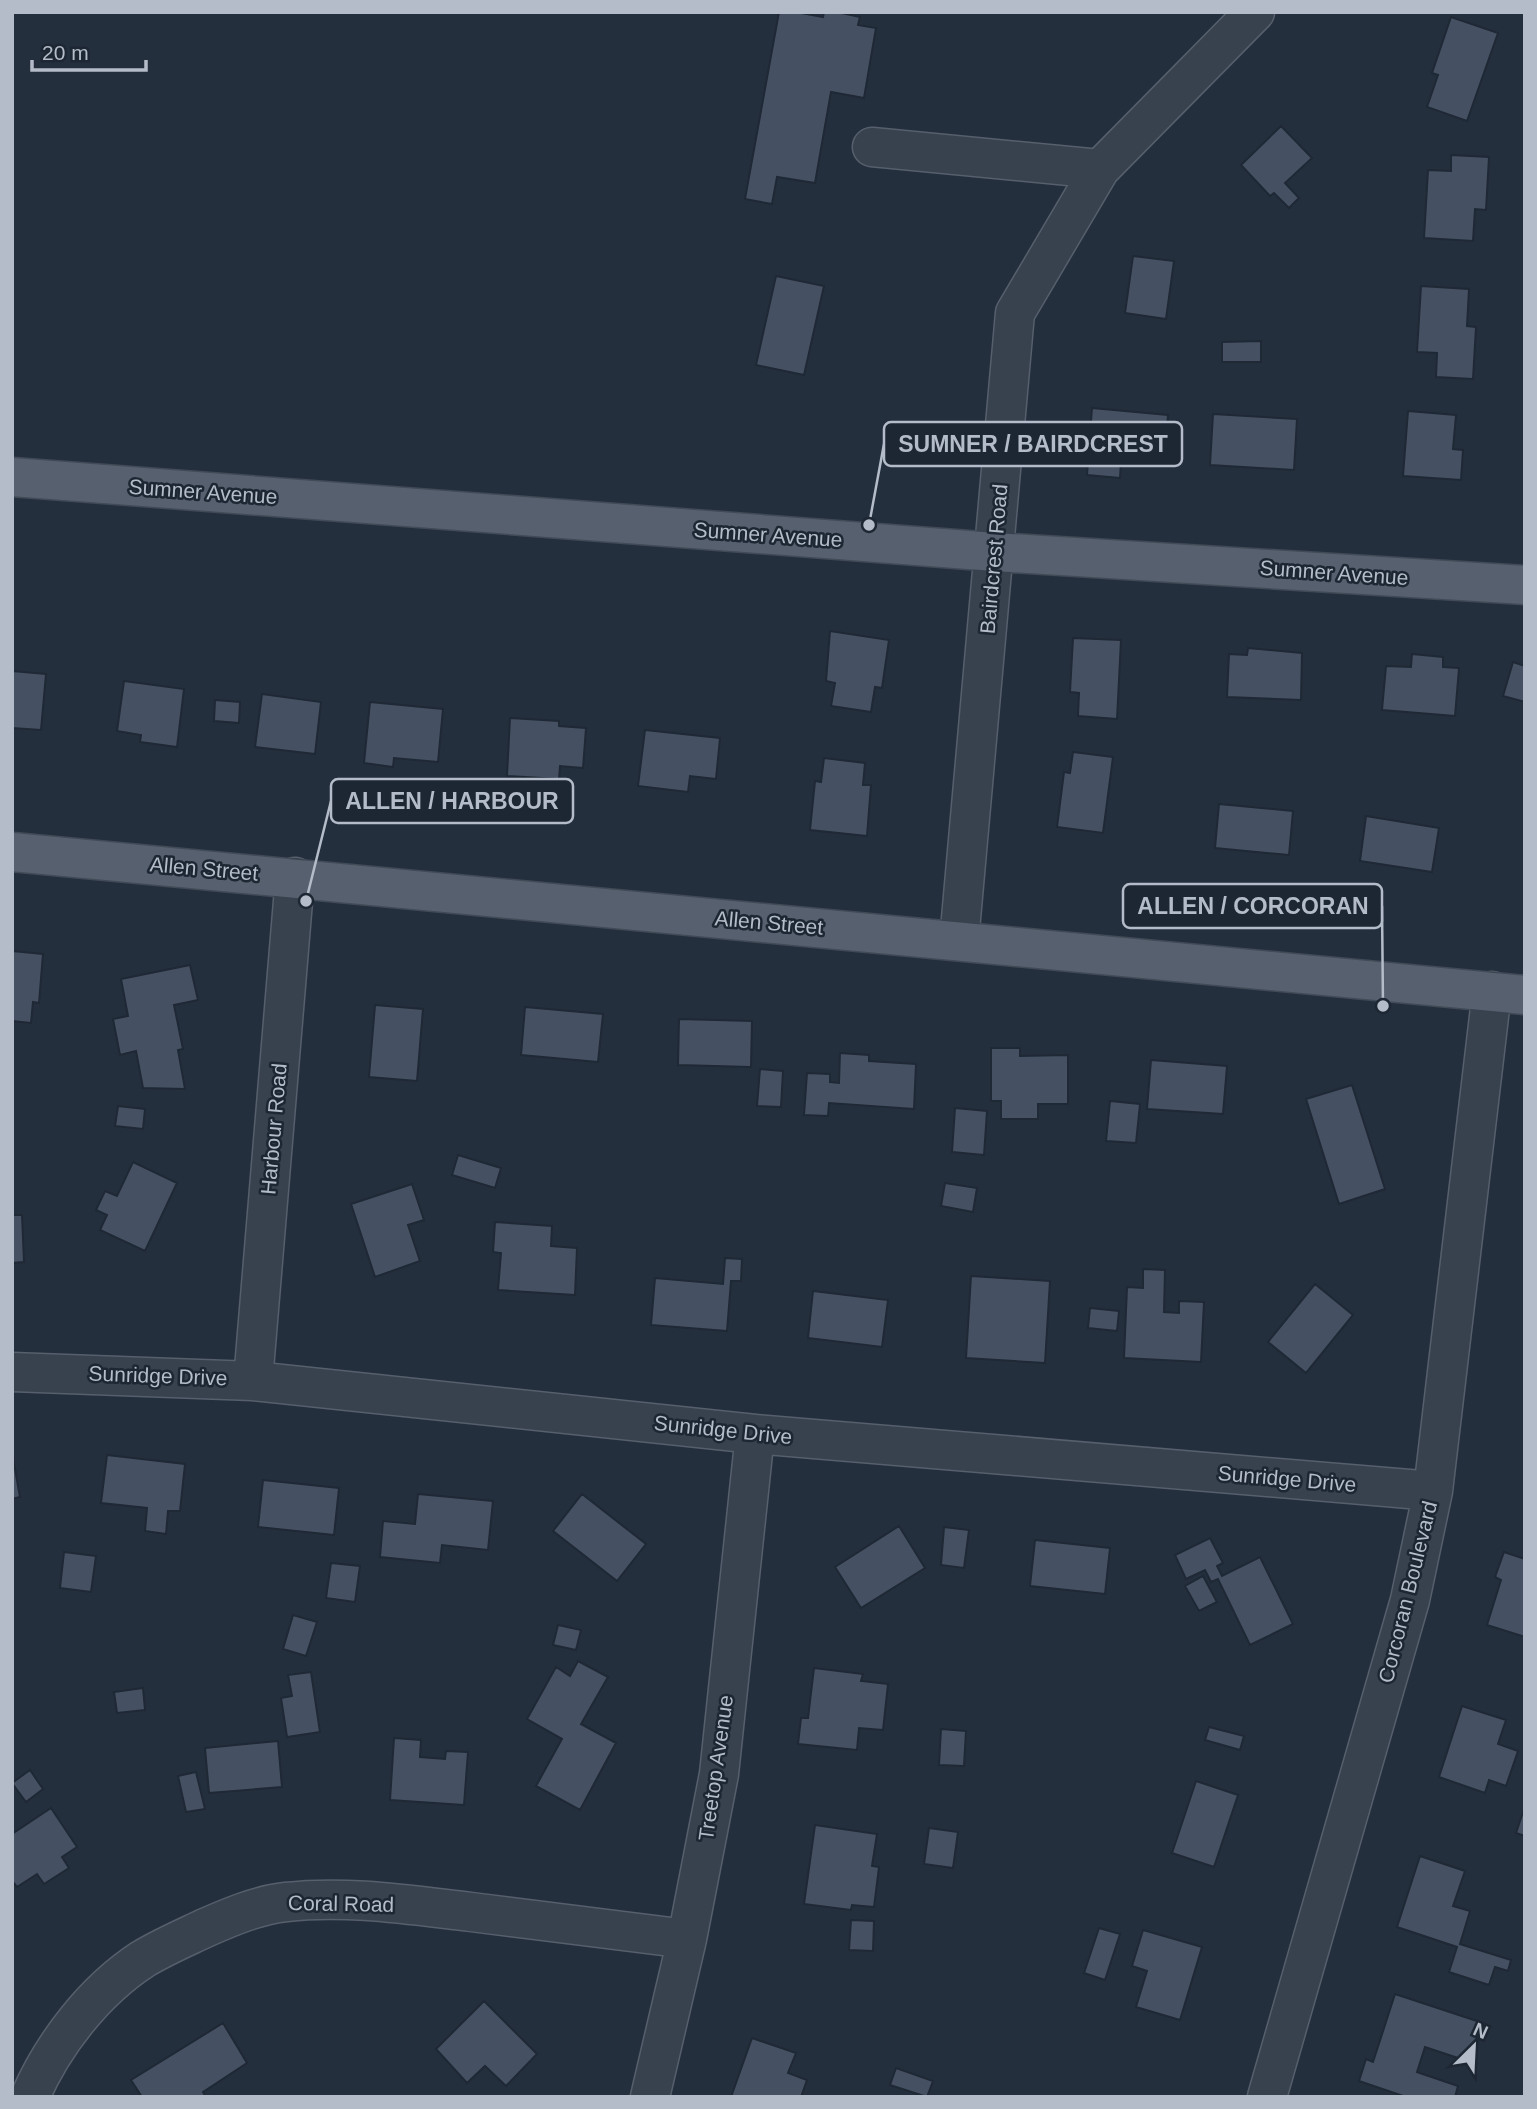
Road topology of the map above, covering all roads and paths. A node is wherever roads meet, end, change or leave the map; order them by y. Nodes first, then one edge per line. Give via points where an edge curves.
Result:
1 (1255, 12) edge
2 (872, 147) dead end
3 (1100, 169) junction
4 (12, 477) edge
5 (995, 552) junction
6 (1525, 585) edge
7 (12, 852) edge
8 (295, 877) junction
9 (959, 941) junction
10 (1508, 993) edge
11 (12, 1372) edge
12 (253, 1381) junction
13 (755, 1434) junction
14 (1433, 1491) junction
15 (687, 1939) junction
16 (30, 2097) edge
17 (650, 2097) edge
18 (1267, 2097) edge

1 - 3 street, Bairdcrest Road
2 - 3 street
3 - 5 street, Bairdcrest Road via 1015,313
4 - 5 main road, Sumner Avenue
5 - 6 main road, Sumner Avenue
5 - 9 street, Bairdcrest Road
7 - 8 main road, Allen Street
8 - 9 main road, Allen Street
8 - 12 street, Harbour Road
9 - 10 main road, Allen Street
10 - 14 street, Corcoran Boulevard
11 - 12 street, Sunridge Drive
12 - 13 street, Sunridge Drive
13 - 14 street, Sunridge Drive
13 - 15 street, Treetop Avenue via 719,1774
14 - 18 street, Corcoran Boulevard via 1407,1611
15 - 16 street, Coral Road via 397,1903 320,1899 273,1904 170,1944 120,1976 83,2013
15 - 17 street, Treetop Avenue

